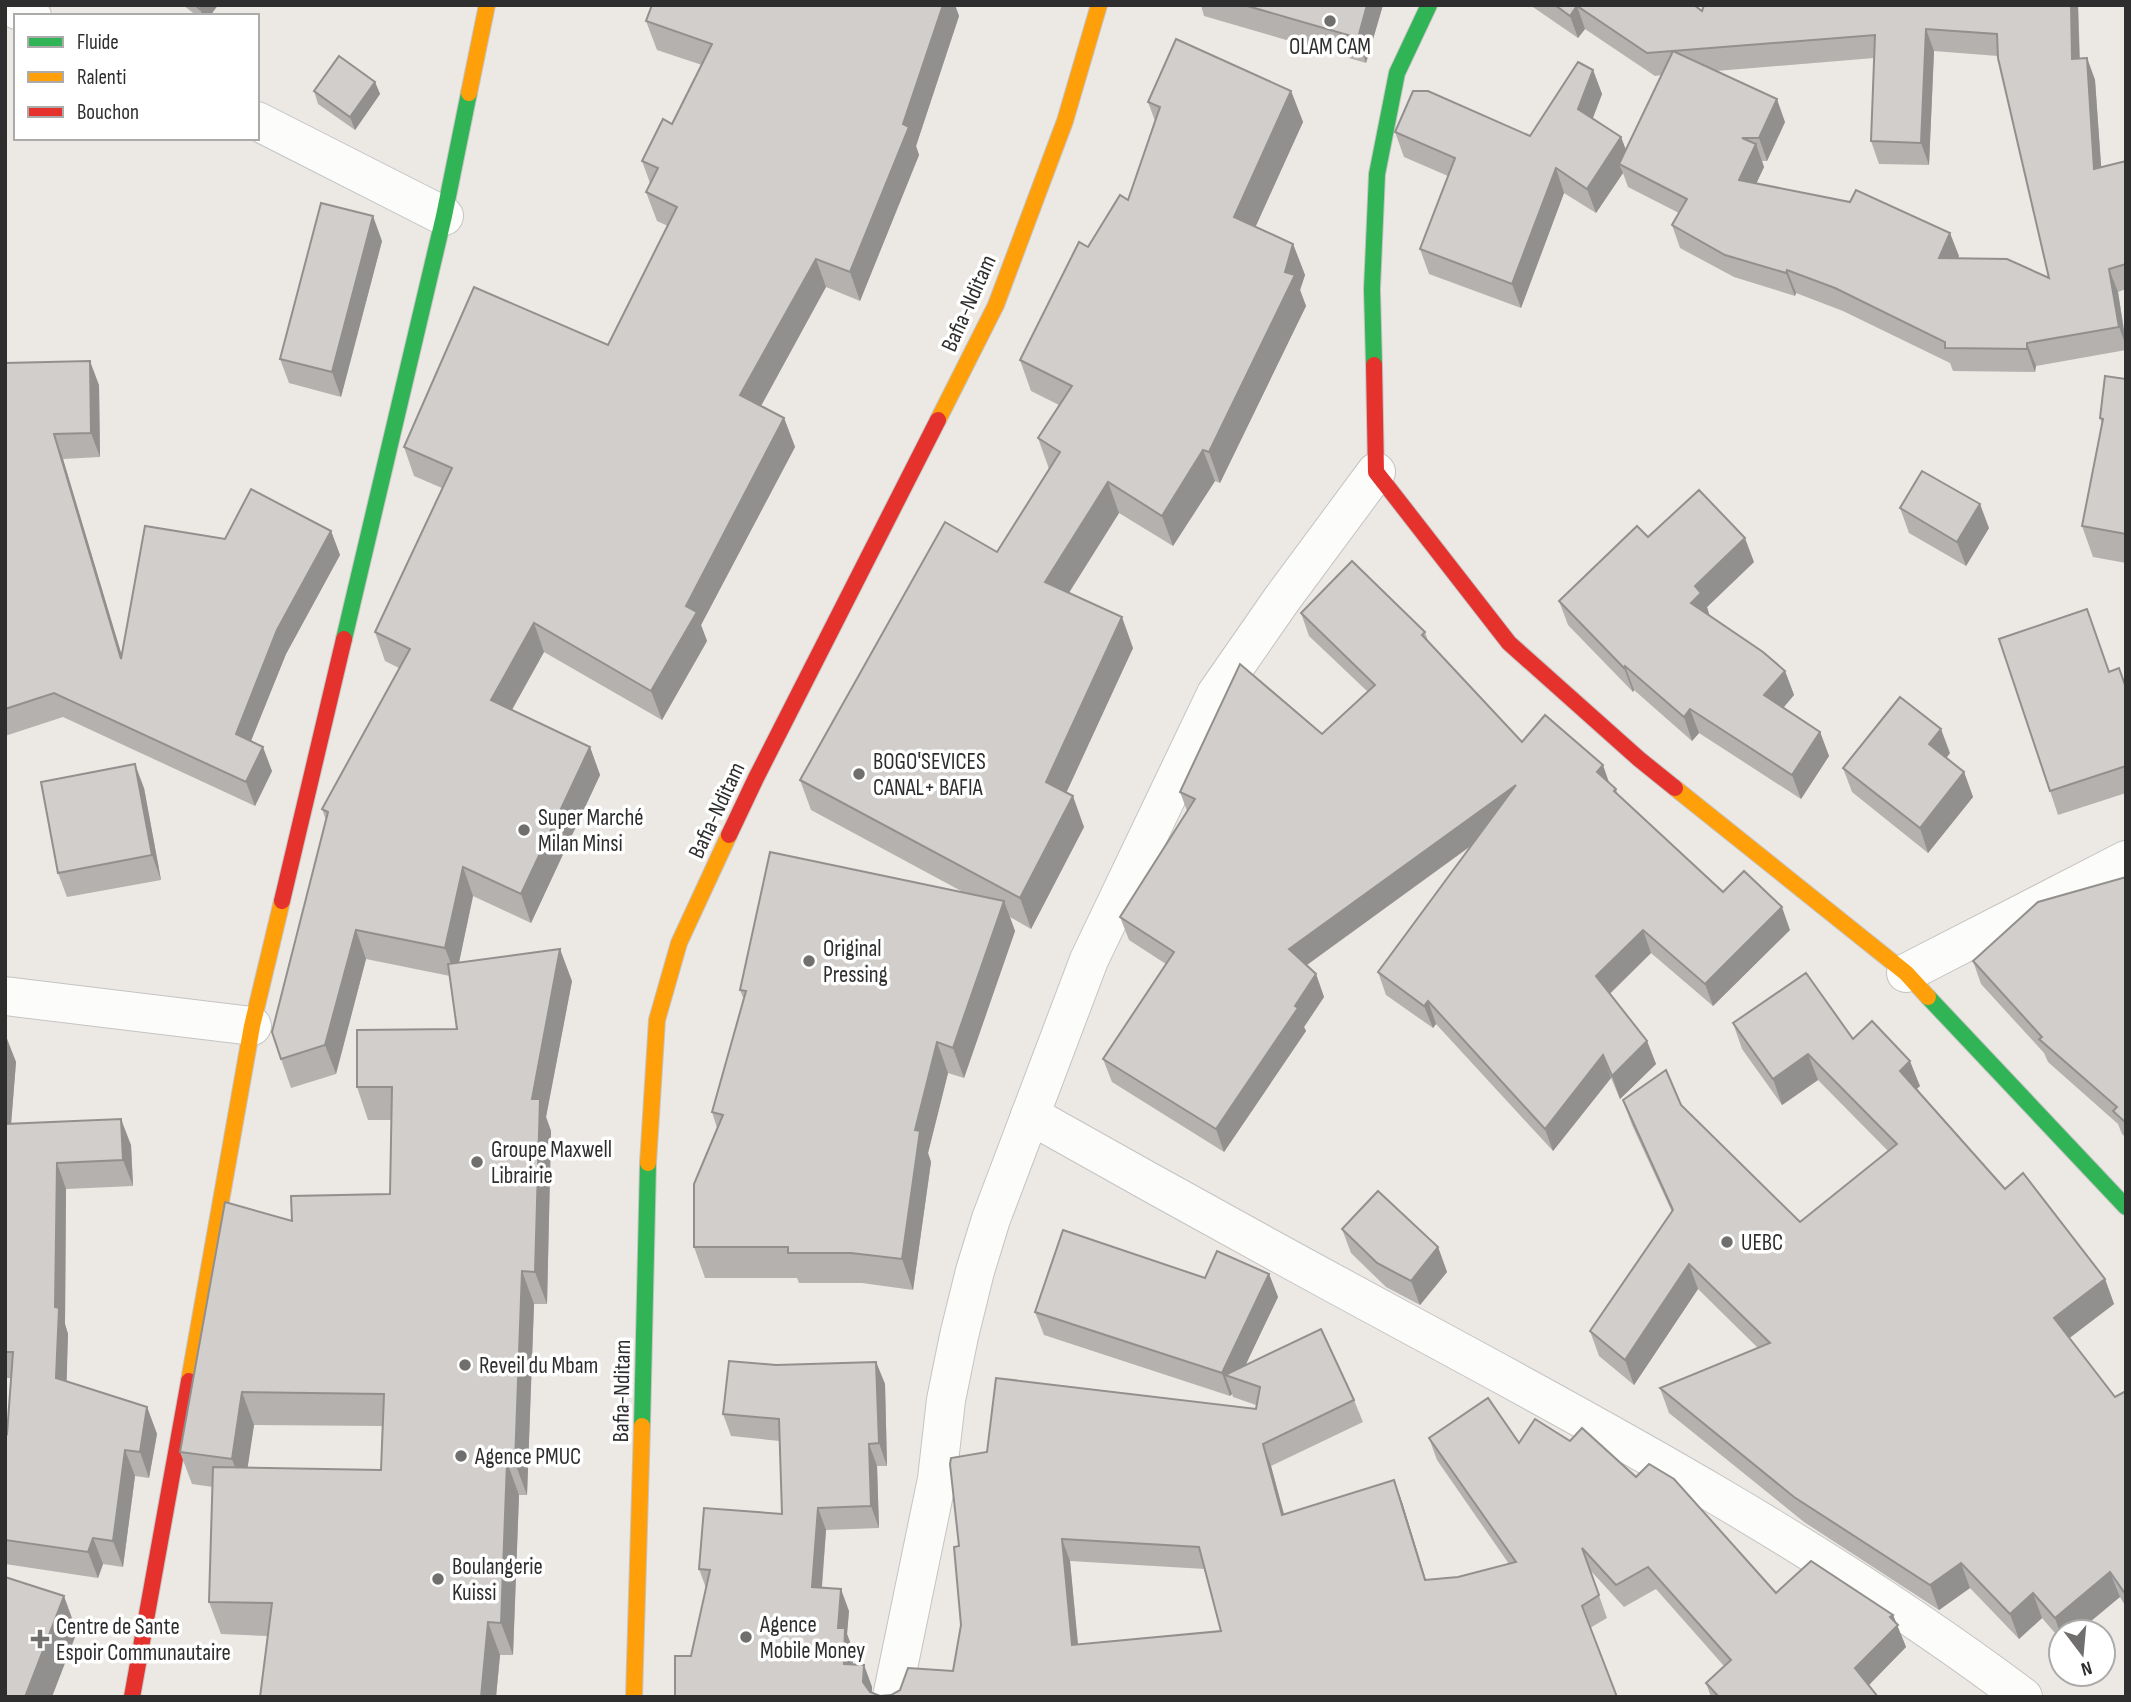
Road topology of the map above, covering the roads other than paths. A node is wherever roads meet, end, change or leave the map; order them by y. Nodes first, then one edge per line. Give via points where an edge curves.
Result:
1 (5, 5) edge
2 (487, 5) edge
3 (1099, 5) edge
4 (1429, 5) edge
5 (27, 14) edge
6 (259, 122) edge
7 (444, 216) junction
8 (1377, 472) junction
9 (2126, 860) edge
10 (1906, 973) junction
11 (5, 996) edge
12 (252, 1026) junction
13 (1030, 1115) junction
14 (2126, 1207) edge
15 (132, 1697) edge
16 (634, 1697) edge
17 (892, 1697) edge
18 (2023, 1697) edge

1 - 5 street
2 - 7 street
3 - 16 street, Bafia-Nditam via 1065,121 996,305 756,778 679,943 657,1020 649,1140
4 - 8 street via 1397,73 1377,174 1371,289
6 - 7 street
7 - 12 street
8 - 10 street via 1509,643 1640,760
8 - 13 street via 1216,694 1089,960
9 - 10 street
10 - 14 street
11 - 12 street
12 - 15 street
13 - 17 street via 991,1219 959,1336 937,1479
13 - 18 street via 1686,1477 1894,1604

